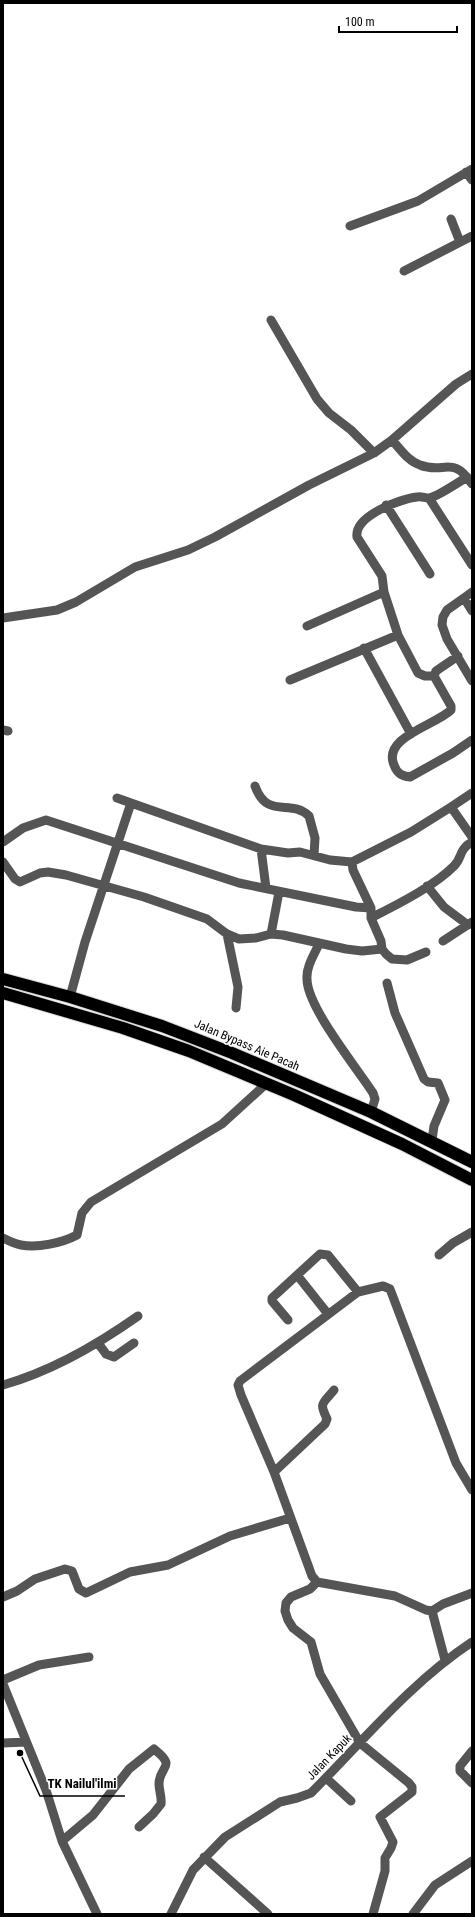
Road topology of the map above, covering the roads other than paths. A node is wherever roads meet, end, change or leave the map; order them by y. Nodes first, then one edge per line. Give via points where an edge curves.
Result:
1 (469, 170) edge
2 (472, 180) edge
3 (451, 219) dead end
4 (350, 226) dead end
5 (472, 236) edge
6 (460, 242) junction
7 (404, 270) dead end
8 (271, 320) dead end
9 (472, 374) edge
10 (392, 440) junction
11 (374, 453) junction
12 (470, 481) edge
13 (429, 498) junction
14 (386, 505) junction
15 (472, 565) edge
16 (430, 574) dead end
17 (384, 592) junction
18 (472, 592) edge
19 (464, 598) junction
20 (472, 611) edge
21 (3, 618) edge
22 (307, 626) dead end
23 (398, 635) junction
24 (364, 648) junction
25 (458, 656) junction
26 (434, 676) junction
27 (290, 680) dead end
28 (472, 681) edge
29 (412, 734) junction
30 (472, 740) edge
31 (255, 786) dead end
32 (472, 793) edge
33 (117, 798) dead end
34 (130, 803) junction
35 (451, 807) junction
36 (472, 837) edge
37 (3, 842) edge
38 (472, 842) edge
39 (119, 843) junction
40 (261, 849) junction
41 (314, 855) junction
42 (3, 862) edge
43 (352, 862) junction
44 (105, 885) junction
45 (427, 886) junction
46 (266, 888) junction
47 (279, 892) junction
48 (371, 908) junction
49 (371, 918) junction
50 (470, 924) edge
51 (227, 934) junction
52 (271, 934) junction
53 (443, 941) dead end
54 (319, 944) junction
55 (382, 949) junction
56 (426, 952) dead end
57 (3, 979) edge
58 (387, 983) dead end
59 (3, 993) edge
60 (70, 997) junction
61 (236, 1008) dead end
62 (267, 1083) junction
63 (371, 1112) junction
64 (432, 1140) junction
65 (430, 1158) junction
66 (472, 1162) edge
67 (472, 1180) edge
68 (472, 1232) edge
69 (3, 1238) edge
70 (439, 1255) dead end
71 (297, 1275) junction
72 (358, 1292) junction
73 (328, 1314) junction
74 (138, 1316) dead end
75 (288, 1320) dead end
76 (98, 1343) junction
77 (134, 1343) dead end
78 (3, 1385) edge
79 (334, 1390) dead end
80 (274, 1472) junction
81 (472, 1490) edge
82 (290, 1518) junction
83 (318, 1582) junction
84 (472, 1593) edge
85 (3, 1596) edge
86 (432, 1611) junction
87 (472, 1642) edge
88 (89, 1657) dead end
89 (445, 1660) junction
90 (3, 1680) edge
91 (3, 1684) edge
92 (26, 1742) junction
93 (3, 1743) edge
94 (360, 1743) junction
95 (472, 1751) edge
96 (326, 1778) junction
97 (472, 1783) edge
98 (351, 1801) dead end
99 (139, 1828) dead end
100 (62, 1841) junction
101 (204, 1857) junction
102 (472, 1861) edge
103 (97, 1914) edge
104 (171, 1914) edge
105 (268, 1914) edge
106 (373, 1914) edge
107 (413, 1914) edge

1 - 2 street
1 - 4 street via 418,201
3 - 6 street
5 - 6 street
6 - 7 street
8 - 11 street via 317,399
9 - 10 street via 456,384
10 - 11 street
10 - 12 street via 412,462 422,466 455,467
11 - 21 street via 188,550 128,570 76,602 49,611
12 - 13 street
13 - 14 street via 419,496
13 - 15 street
14 - 16 street
14 - 17 street via 366,520 356,533 382,576
17 - 22 street
17 - 23 street
18 - 19 street
19 - 20 street
19 - 25 street via 448,610 443,617 442,626
23 - 24 street
23 - 26 street via 418,673
24 - 27 street
24 - 29 street
25 - 26 street via 436,671
25 - 28 street
26 - 29 street via 451,710
29 - 30 street via 397,744 391,753 396,771 402,776 410,777
31 - 41 street via 258,796 266,803 302,811 309,816 315,838
32 - 35 street
33 - 34 street
34 - 39 street
34 - 40 street
35 - 36 street
35 - 43 street via 411,832
37 - 39 street via 23,828 46,820
38 - 45 street via 463,849 454,866
39 - 44 street
39 - 46 street via 230,880
40 - 41 street
40 - 46 street
41 - 43 street via 330,860
42 - 44 street via 20,882 48,872
43 - 48 street via 353,870
44 - 51 street via 207,919
44 - 60 street via 83,948
45 - 49 street
45 - 50 street via 444,907
46 - 47 street
47 - 48 street
47 - 52 street
48 - 49 street
49 - 55 street
50 - 53 street
51 - 52 street via 239,938 256,938
51 - 61 street via 238,987
52 - 54 street
54 - 55 street via 362,951
54 - 63 street via 307,971 308,988 322,1016 373,1093 375,1099
55 - 56 street via 392,959 399,960 417,958
57 - 60 highway, Jalan Bypass Aie Pacah
58 - 64 street via 395,1013 424,1079 438,1083 445,1100 434,1126
59 - 62 highway via 123,1028 189,1051
60 - 63 highway, Jalan Bypass Aie Pacah via 162,1026
62 - 65 highway
62 - 69 street via 222,1124 91,1202 82,1213 77,1235 67,1240 33,1246 20,1245
63 - 64 highway, Jalan Bypass Aie Pacah
64 - 65 highway
64 - 66 highway, Jalan Bypass Aie Pacah
65 - 67 highway
68 - 70 street via 452,1243
71 - 72 street via 320,1254 326,1254
71 - 73 street
71 - 75 street via 272,1298
72 - 73 street
72 - 81 street via 383,1286 390,1289 456,1463
73 - 80 street via 242,1379 238,1385
74 - 76 street
76 - 77 street via 106,1354 114,1357
76 - 78 street via 45,1369
79 - 80 street via 321,1409 327,1420 326,1424
80 - 82 street
82 - 83 street via 312,1576
82 - 85 street via 230,1536 168,1565 130,1572 86,1593 79,1589 72,1571 66,1569 35,1579 17,1591
83 - 86 street via 395,1596
83 - 94 street via 310,1589 291,1597 286,1603 285,1611 293,1628 311,1642 320,1674
84 - 86 street
86 - 89 street
87 - 89 street, Jalan Kapuk
88 - 90 street via 39,1665
89 - 94 street, Jalan Kapuk via 423,1678
91 - 92 street
92 - 93 street
92 - 100 street via 46,1790
94 - 96 street, Jalan Kapuk
94 - 106 street via 409,1783 412,1790 380,1817 393,1842 385,1858
95 - 97 street via 460,1766 460,1771
96 - 98 street
96 - 101 street, Jalan Kapuk via 311,1793 266,1809 224,1837
99 - 100 street via 161,1804 159,1784 166,1762 154,1749 129,1769 96,1812
100 - 103 street
101 - 104 street, Jalan Kapuk via 194,1870
101 - 105 street
102 - 107 street via 435,1885

